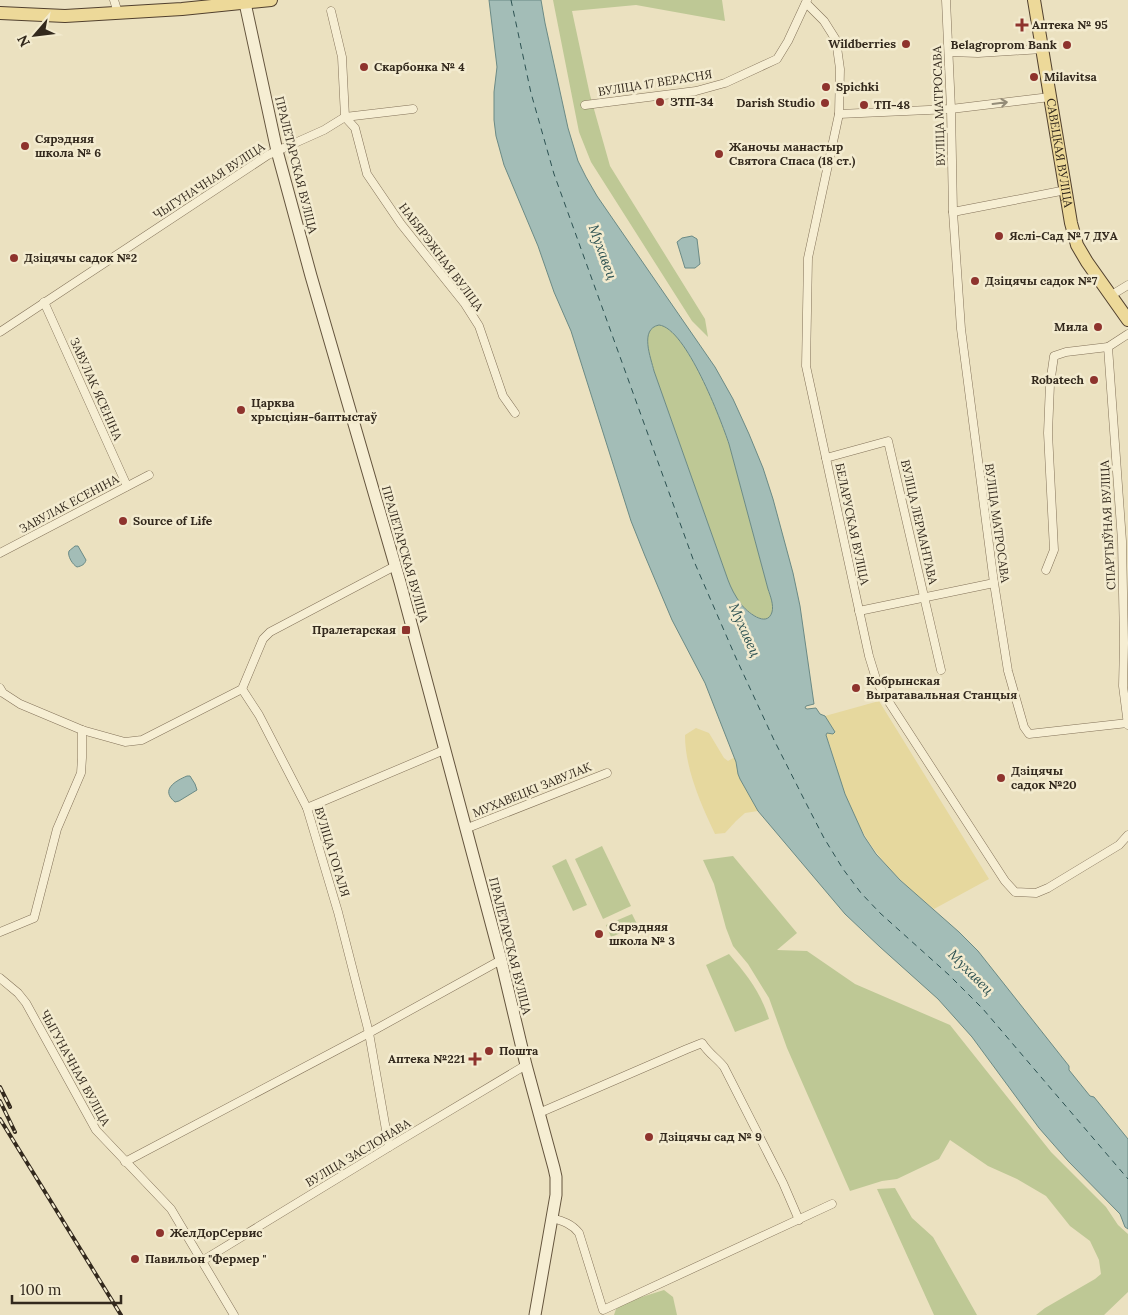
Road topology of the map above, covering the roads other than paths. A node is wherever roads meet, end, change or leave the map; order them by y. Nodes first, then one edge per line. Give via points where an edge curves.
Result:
1 (114, 0) edge
2 (271, 0) edge
3 (946, 0) edge
4 (1034, 0) edge
5 (245, 1) edge
6 (807, 1) edge
7 (331, 11) dead end
8 (0, 13) edge
9 (118, 13) junction
10 (1042, 49) junction
11 (949, 52) junction
12 (1050, 97) junction
13 (585, 105) dead end
14 (952, 109) junction
15 (413, 110) dead end
16 (839, 114) junction
17 (345, 117) junction
18 (277, 151) junction
19 (1066, 190) junction
20 (953, 212) junction
21 (1128, 285) edge
22 (1110, 296) junction
23 (44, 302) junction
24 (1128, 320) edge
25 (0, 332) edge
26 (1128, 334) edge
27 (1108, 347) junction
28 (516, 413) dead end
29 (826, 458) junction
30 (148, 475) dead end
31 (127, 486) junction
32 (0, 553) edge
33 (395, 566) junction
34 (1046, 570) dead end
35 (994, 583) junction
36 (925, 597) junction
37 (859, 611) junction
38 (942, 670) dead end
39 (0, 688) edge
40 (242, 689) junction
41 (1128, 724) edge
42 (82, 730) junction
43 (444, 750) junction
44 (607, 772) dead end
45 (307, 808) junction
46 (465, 829) junction
47 (1128, 835) edge
48 (0, 932) edge
49 (501, 960) junction
50 (0, 978) edge
51 (370, 1033) junction
52 (526, 1066) junction
53 (539, 1113) junction
54 (389, 1147) junction
55 (125, 1162) junction
56 (832, 1204) dead end
57 (552, 1218) junction
58 (799, 1220) junction
59 (202, 1261) junction
60 (234, 1315) edge
61 (536, 1315) edge

1 - 9 street
2 - 5 main road
3 - 11 street, ВУЛІЦА МАТРОСАВА
4 - 10 main road, САВЕЦКАЯ ВУЛІЦА
5 - 9 main road
5 - 18 main road, ПРАЛЕТАРСКАЯ ВУЛІЦА
6 - 13 street, ВУЛІЦА 17 ВЕРАСНЯ via 777,59 725,83 696,91
6 - 16 street, БЕЛАРУСКАЯ ВУЛІЦА via 836,40 840,69
7 - 17 street via 342,57
8 - 9 main road via 65,16
10 - 11 street
10 - 12 main road, САВЕЦКАЯ ВУЛІЦА
11 - 14 street, ВУЛІЦА МАТРОСАВА
14 -> 12 street
12 - 19 main road, САВЕЦКАЯ ВУЛІЦА
14 - 16 street
14 - 20 street, ВУЛІЦА МАТРОСАВА
15 - 17 street
16 - 29 street, БЕЛАРУСКАЯ ВУЛІЦА via 808,258 806,366
17 - 18 street, ЧЫГУНАЧНАЯ ВУЛІЦА
17 - 28 street, НАБЯРЭЖНАЯ ВУЛІЦА via 354,128 372,181 400,224 479,326 503,396
18 - 23 street, ЧЫГУНАЧНАЯ ВУЛІЦА
18 - 33 main road, ПРАЛЕТАРСКАЯ ВУЛІЦА
19 - 20 street
19 - 22 main road, САВЕЦКАЯ ВУЛІЦА via 1078,245
20 - 35 street, ВУЛІЦА МАТРОСАВА via 961,330
21 - 22 street
22 - 24 main road, САВЕЦКАЯ ВУЛІЦА
23 - 25 street, ЧЫГУНАЧНАЯ ВУЛІЦА
23 - 31 street, ЗАВУЛАК ЯСЕНІНА
26 - 27 street
27 - 34 street via 1054,356 1048,433 1054,550
27 - 41 street, СПАРТЫЎНАЯ ВУЛІЦА via 1122,541 1123,686
29 - 36 street, ВУЛІЦА ЛЕРМАНТАВА via 888,441
29 - 37 street, БЕЛАРУСКАЯ ВУЛІЦА
30 - 31 street, ЗАВУЛАК ЕСЕНІНА
31 - 32 street, ЗАВУЛАК ЕСЕНІНА
33 - 40 street via 270,632 263,639
33 - 43 main road, ПРАЛЕТАРСКАЯ ВУЛІЦА
35 - 36 street
35 - 41 street, ВУЛІЦА МАТРОСАВА via 1008,671 1024,727 1029,734
36 - 37 street
36 - 38 street, ВУЛІЦА ЛЕРМАНТАВА
37 - 47 street, БЕЛАРУСКАЯ ВУЛІЦА via 869,656 884,696 1015,892 1036,893 1048,888 1120,845
39 - 42 street via 20,704
40 - 42 street via 142,740 125,742
40 - 45 street, ВУЛІЦА ГОГАЛЯ
42 - 48 street via 81,773 57,829 34,918
43 - 45 street
43 - 46 main road, ПРАЛЕТАРСКАЯ ВУЛІЦА
44 - 46 street, МУХАВЕЦКІ ЗАВУЛАК
45 - 51 street, ВУЛІЦА ГОГАЛЯ
46 - 49 main road, ПРАЛЕТАРСКАЯ ВУЛІЦА
49 - 51 street
49 - 52 main road, ПРАЛЕТАРСКАЯ ВУЛІЦА
50 - 55 street, ЧЫГУНАЧНАЯ ВУЛІЦА via 26,1003 96,1130
51 - 54 street, ВУЛІЦА ГОГАЛЯ
51 - 55 street
52 - 53 main road, ПРАЛЕТАРСКАЯ ВУЛІЦА
52 - 54 street, ВУЛІЦА ЗАСЛОНАВА
53 - 57 main road, ПРАЛЕТАРСКАЯ ВУЛІЦА via 556,1177
53 - 58 street via 702,1044 724,1068
54 - 59 street, ВУЛІЦА ЗАСЛОНАВА
55 - 59 street, ЧЫГУНАЧНАЯ ВУЛІЦА via 171,1209
56 - 58 street
57 - 58 street via 567,1223 579,1233 603,1310
57 - 61 main road, ПРАЛЕТАРСКАЯ ВУЛІЦА
59 - 60 street, ЧЫГУНАЧНАЯ ВУЛІЦА

